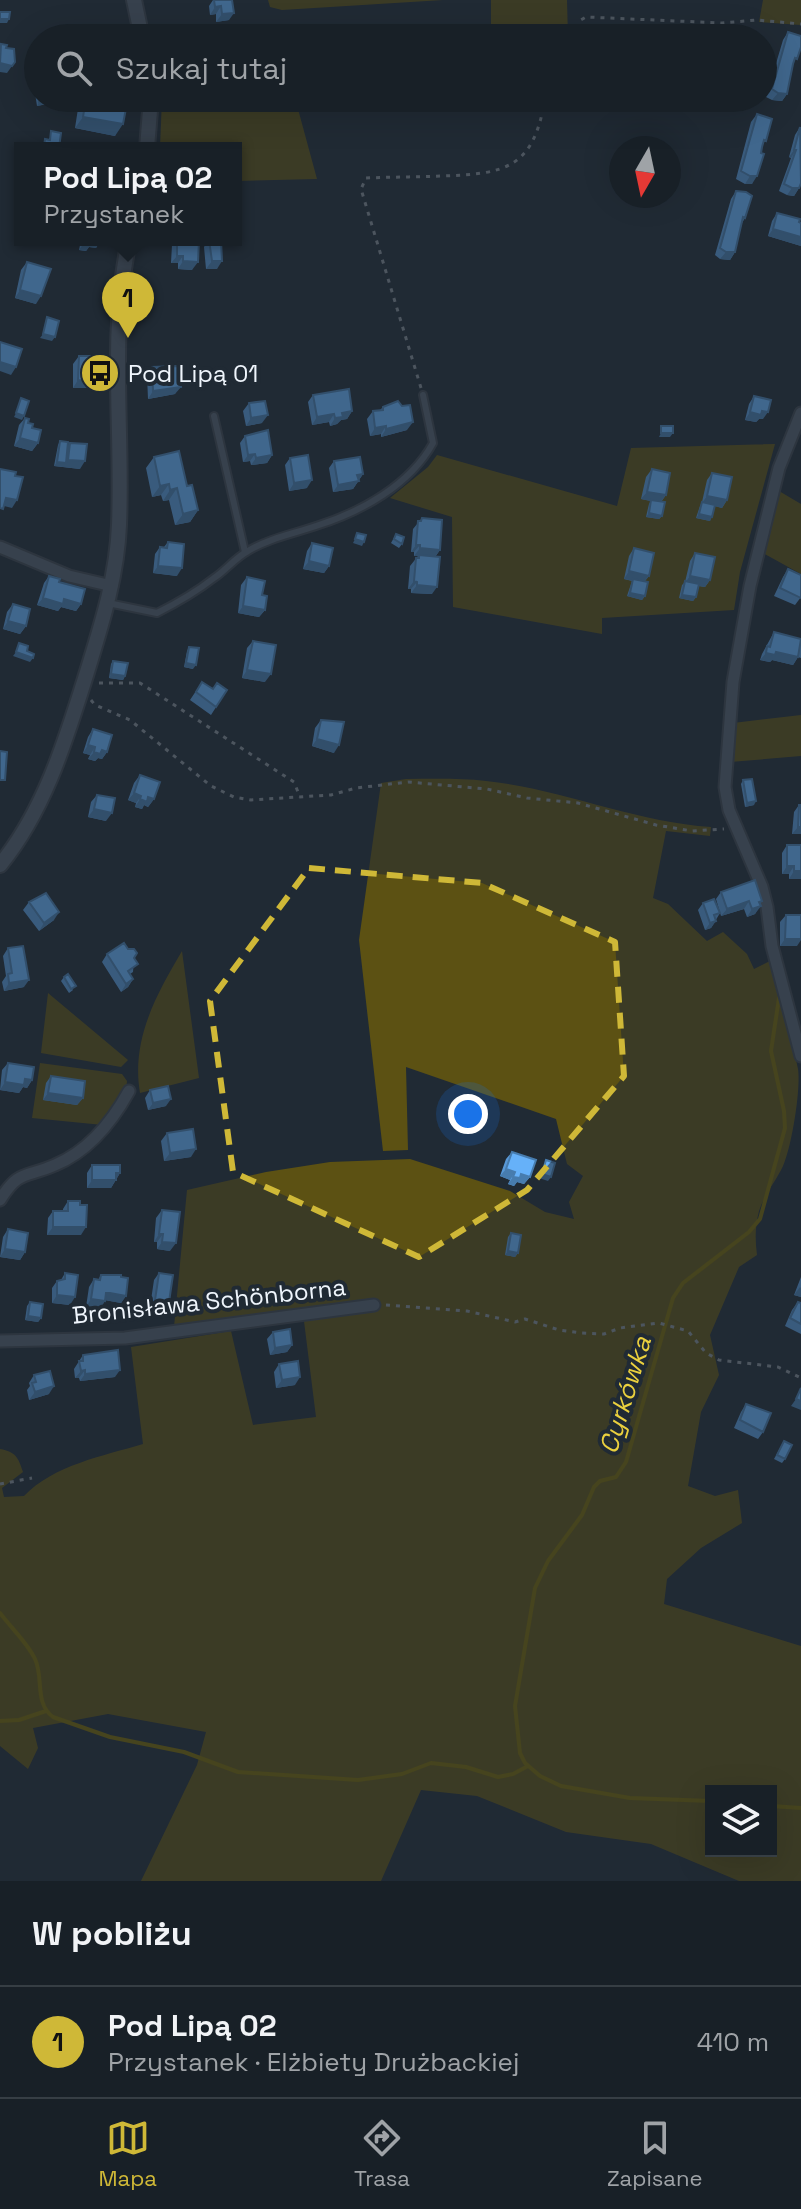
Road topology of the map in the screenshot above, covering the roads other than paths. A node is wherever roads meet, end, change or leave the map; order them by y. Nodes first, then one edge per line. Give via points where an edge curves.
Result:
1 (134, 0) edge
2 (139, 24) edge
3 (150, 112) edge
4 (147, 142) edge
5 (128, 246) edge
6 (423, 395) road end
7 (801, 413) edge
8 (214, 416) dead end
9 (0, 547) edge
10 (245, 552) junction
11 (112, 586) junction
12 (108, 603) junction
13 (0, 865) edge
14 (801, 1056) edge
15 (129, 1091) dead end
16 (0, 1200) edge
17 (374, 1305) road end
18 (0, 1341) edge

1 - 2 street
3 - 4 street
5 - 11 street via 117,314 120,521
6 - 10 lane via 433,443 423,461 352,513
7 - 14 street via 788,440 750,582 733,682 725,787 729,810 763,892
8 - 10 lane
9 - 11 street via 69,576
10 - 12 lane via 185,599 157,613
11 - 12 street
12 - 13 street via 45,791
15 - 16 street via 97,1136 55,1165 11,1182
17 - 18 street, Bronisława Schönborna via 125,1338

